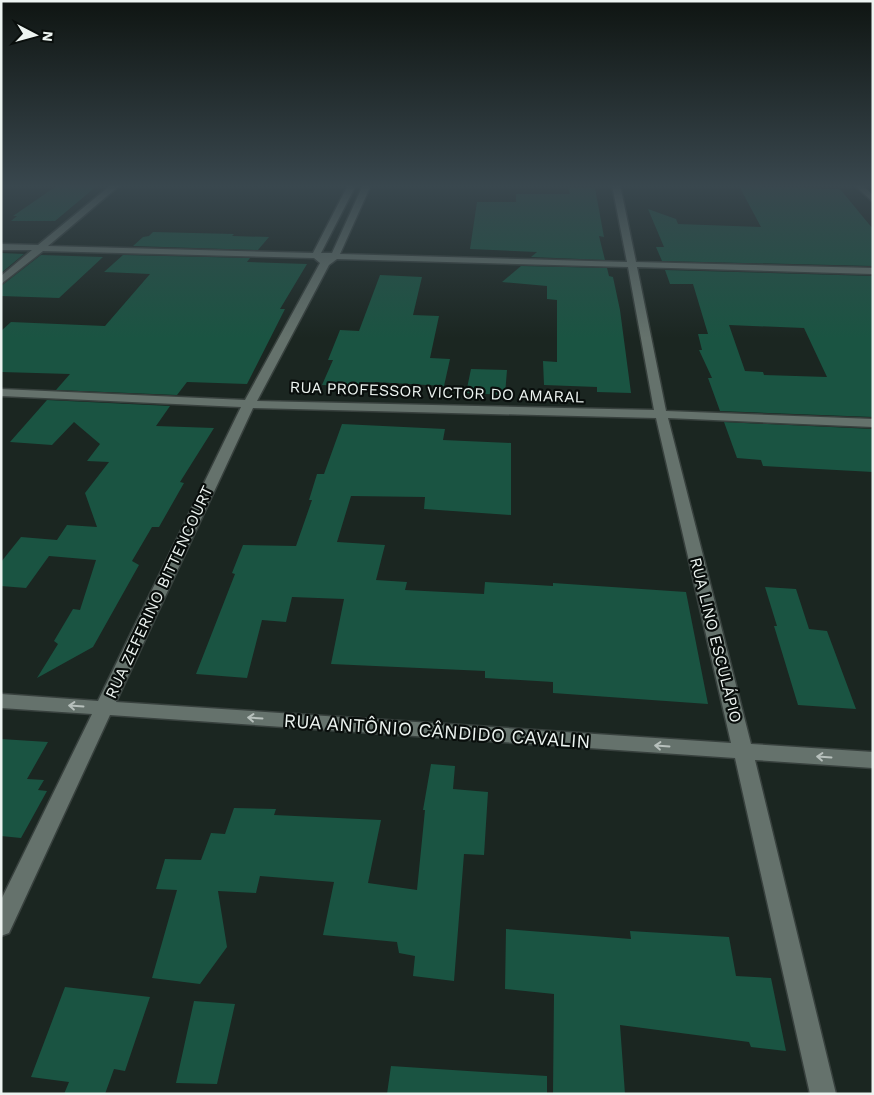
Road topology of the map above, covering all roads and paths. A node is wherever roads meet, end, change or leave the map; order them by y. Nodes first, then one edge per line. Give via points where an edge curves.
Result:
1 (55, 236) edge
2 (334, 236) edge
3 (338, 236) edge
4 (625, 236) edge
5 (1, 247) edge
6 (41, 248) junction
7 (326, 258) junction
8 (630, 264) junction
9 (873, 271) edge
10 (1, 281) edge
11 (1, 392) edge
12 (249, 404) junction
13 (661, 414) junction
14 (873, 423) edge
15 (1, 701) edge
16 (104, 708) junction
17 (743, 752) junction
18 (873, 760) edge
19 (1, 925) edge
20 (823, 1094) edge

1 - 6 street
2 - 7 street, RUA ZEFERINO BITTENCOURT
3 - 7 street, RUA ZEFERINO BITTENCOURT
4 - 8 street, RUA LINO ESCULÁPIO
5 - 6 street
6 - 7 street
6 - 10 street
7 - 8 street
7 - 12 street, RUA ZEFERINO BITTENCOURT
8 - 9 street
8 - 13 street, RUA LINO ESCULÁPIO
11 - 12 street, RUA PROFESSOR VICTOR DO AMARAL
12 - 13 street, RUA PROFESSOR VICTOR DO AMARAL
12 - 16 street, RUA ZEFERINO BITTENCOURT
13 - 14 street, RUA PROFESSOR VICTOR DO AMARAL
13 - 17 street, RUA LINO ESCULÁPIO
16 -> 15 street, RUA ANTÔNIO CÂNDIDO CAVALIN
17 -> 16 street, RUA ANTÔNIO CÂNDIDO CAVALIN
16 - 19 street, RUA ZEFERINO BITTENCOURT
18 -> 17 street, RUA ANTÔNIO CÂNDIDO CAVALIN
17 - 20 street, RUA LINO ESCULÁPIO

